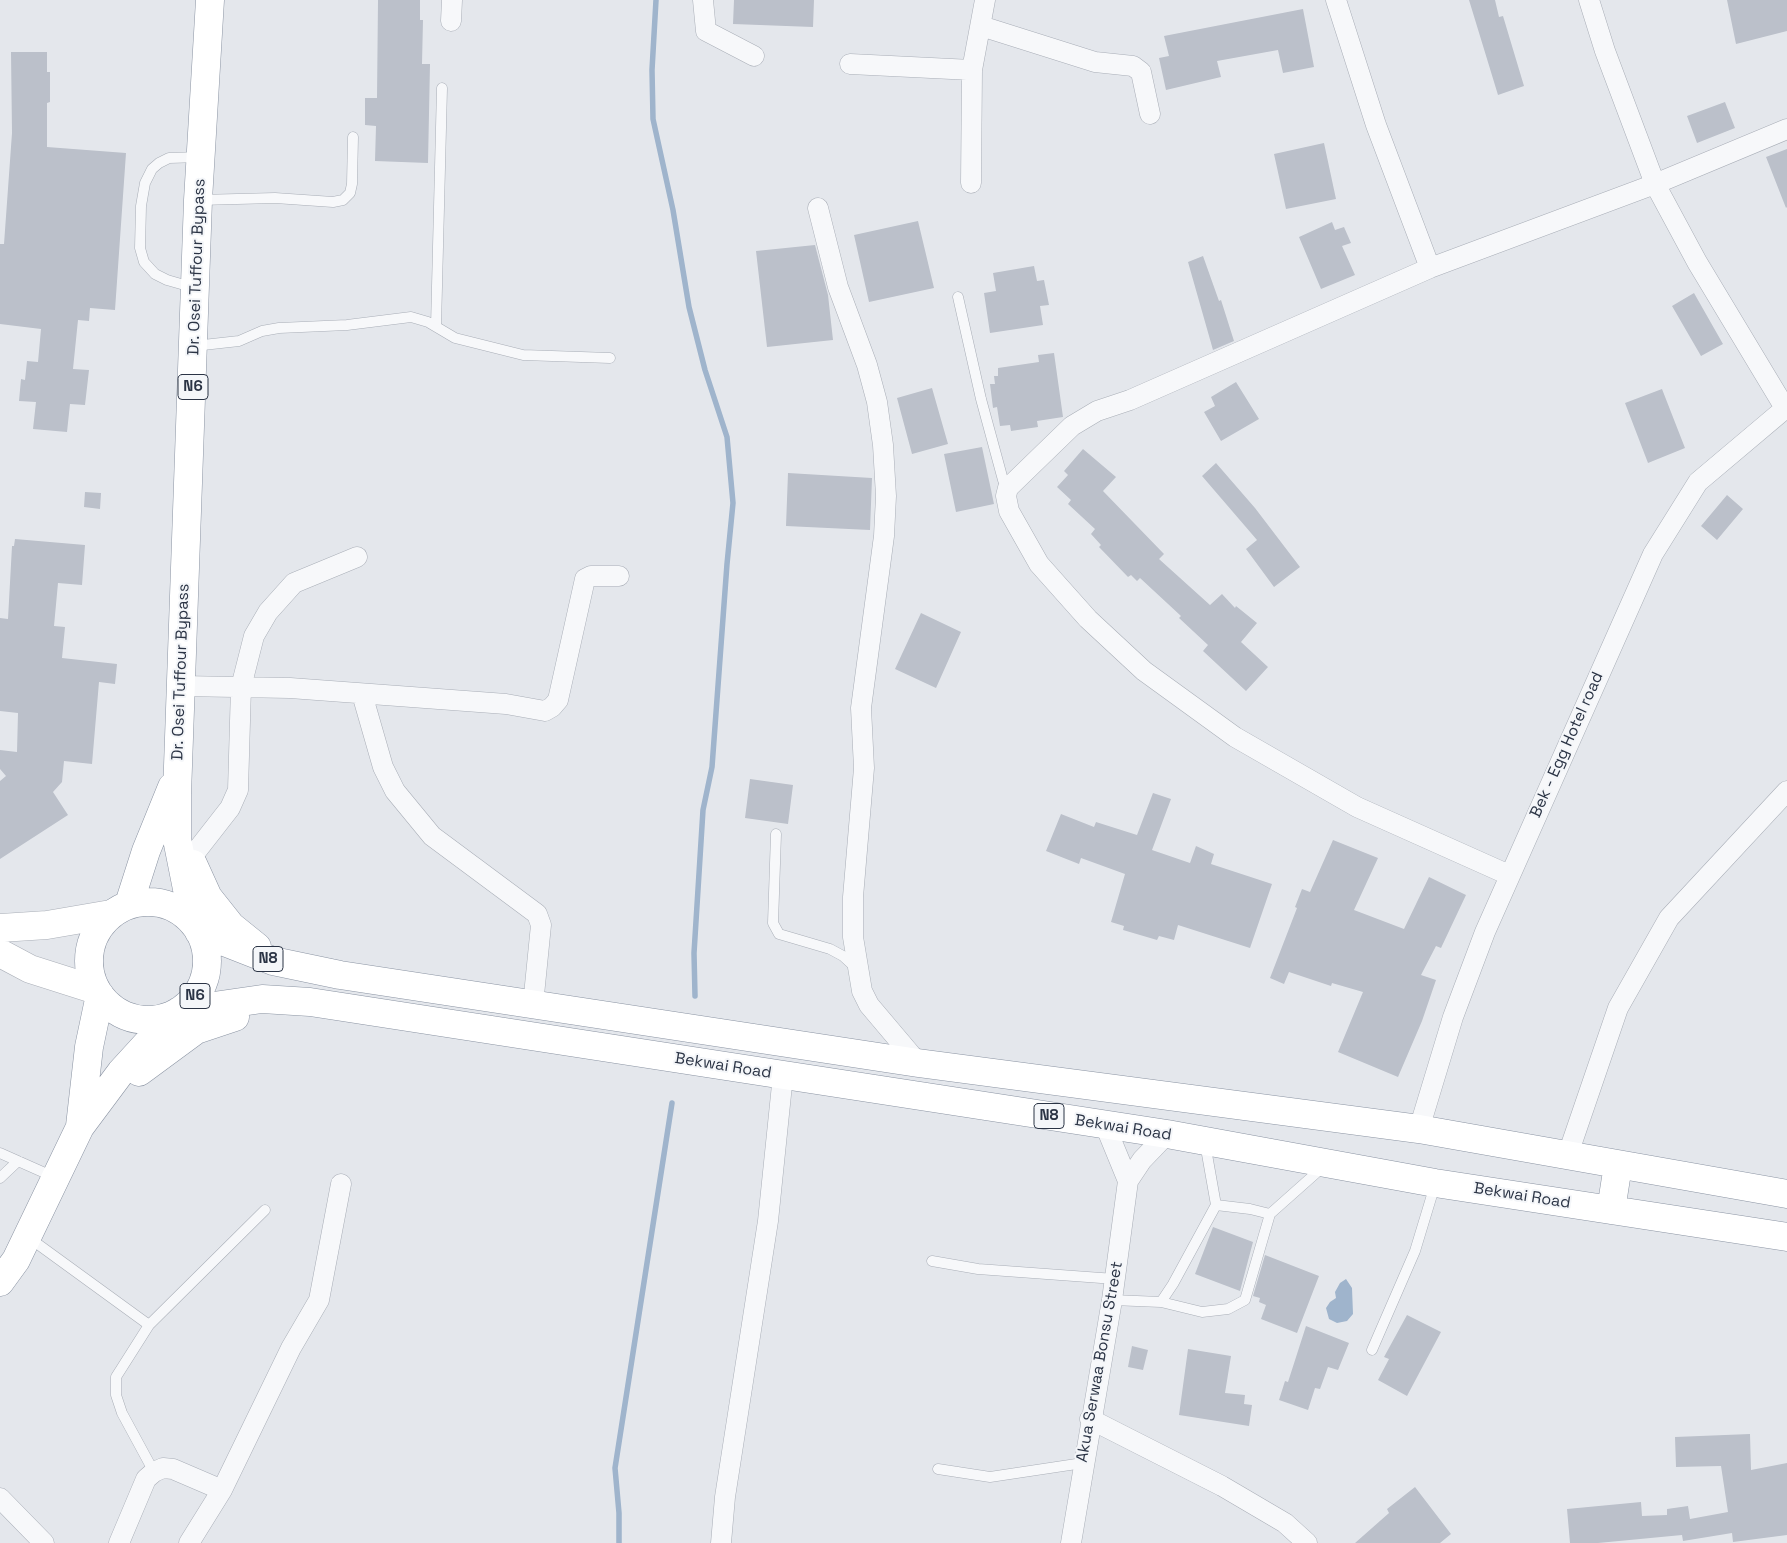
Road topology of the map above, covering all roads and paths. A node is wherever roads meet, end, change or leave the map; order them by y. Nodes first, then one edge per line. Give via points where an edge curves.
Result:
1 (210, 0) edge
2 (452, 0) edge
3 (703, 0) edge
4 (985, 0) edge
5 (1336, 0) edge
6 (1589, 0) edge
7 (451, 21) dead end
8 (980, 26) junction
9 (754, 56) dead end
10 (850, 64) dead end
11 (972, 70) junction
12 (442, 88) dead end
13 (1150, 114) dead end
14 (1787, 129) edge
15 (353, 137) dead end
16 (200, 157) junction
17 (971, 183) dead end
18 (1655, 184) junction
19 (198, 200) junction
20 (818, 208) dead end
21 (1430, 268) junction
22 (196, 288) junction
23 (958, 297) dead end
24 (436, 326) junction
25 (194, 346) junction
26 (610, 358) dead end
27 (1786, 407) edge
28 (1008, 488) junction
29 (357, 557) dead end
30 (619, 576) dead end
31 (181, 686) junction
32 (241, 687) junction
33 (362, 694) junction
34 (177, 784) junction
35 (1787, 791) edge
36 (776, 834) dead end
37 (191, 858) junction
38 (1510, 875) junction
39 (120, 909) junction
40 (0, 928) edge
41 (197, 928) junction
42 (0, 954) edge
43 (273, 961) junction
44 (858, 971) junction
45 (98, 993) junction
46 (310, 1002) junction
47 (533, 1004) junction
48 (177, 1013) junction
49 (918, 1063) junction
50 (783, 1075) junction
51 (96, 1105) junction
52 (1105, 1125) junction
53 (80, 1127) junction
54 (1419, 1129) junction
55 (1167, 1134) junction
56 (1205, 1142) junction
57 (0, 1153) edge
58 (1567, 1157) junction
59 (18, 1161) junction
60 (1329, 1162) junction
61 (1618, 1165) junction
62 (0, 1178) edge
63 (54, 1178) junction
64 (1128, 1180) junction
65 (1435, 1182) junction
66 (341, 1184) dead end
67 (1787, 1194) edge
68 (1216, 1205) junction
69 (265, 1210) dead end
70 (1611, 1210) junction
71 (1270, 1214) junction
72 (28, 1236) junction
73 (1787, 1237) edge
74 (932, 1261) dead end
75 (1115, 1279) junction
76 (0, 1282) edge
77 (1112, 1300) junction
78 (1161, 1302) junction
79 (149, 1325) junction
80 (1372, 1350) dead end
81 (1090, 1419) junction
82 (1083, 1463) junction
83 (938, 1469) dead end
84 (154, 1472) junction
85 (222, 1490) junction
86 (0, 1498) edge
87 (44, 1543) edge
88 (119, 1543) edge
89 (189, 1543) edge
90 (721, 1543) edge
91 (1071, 1543) edge
92 (1307, 1543) edge

1 - 16 main road, Dr. Osei Tuffour Bypass / N6
2 - 7 street
3 - 9 street via 706,31
4 - 8 street
5 - 21 street via 1376,126
6 - 18 street
8 - 11 street
8 - 13 street via 1095,62 1133,66 1141,72
10 - 11 street
11 - 17 street
12 - 24 lane
14 - 18 street
15 - 19 lane via 352,184 350,193 343,200
16 - 19 main road, Dr. Osei Tuffour Bypass / N6
16 - 22 lane via 169,158 152,169 140,206 140,248 144,262 161,277
18 - 21 street
18 - 27 street via 1697,262
19 - 22 main road, Dr. Osei Tuffour Bypass / N6
20 - 44 street via 838,287 867,364 877,402 886,496 884,536 861,708 864,768 853,897 853,937
21 - 28 street via 1130,400 1097,411 1072,426
22 - 25 main road, Dr. Osei Tuffour Bypass / N6
23 - 28 lane via 1002,480
24 - 25 lane via 420,319 392,318 347,325 279,328 239,342
24 - 26 lane via 455,338 523,355
25 - 31 main road, Dr. Osei Tuffour Bypass / N6
27 - 38 street, Bek - Egg Hotel road via 1698,482 1653,554
28 - 38 street via 1009,512 1039,564 1088,619 1144,671 1235,737 1357,807
29 - 32 street via 294,583 268,612 254,636
30 - 33 street via 585,579 558,700 545,711 506,704
31 - 32 street
31 - 34 main road, Dr. Osei Tuffour Bypass / N6
32 - 33 street
32 - 37 street via 238,790 230,808
33 - 47 street via 388,781 401,799 432,836 537,914 541,925
34 - 37 main road
34 - 39 main road, Dr. Osei Tuffour Bypass / N6
34 - 41 main road, Dr. Osei Tuffour Bypass / N6 via 177,839
35 - 58 street via 1669,918 1618,1008
36 - 44 lane via 774,923 778,934 830,949 843,956
37 - 43 main road via 208,897 232,926
38 - 54 street, Bek - Egg Hotel road via 1453,1017
39 - 40 main road via 47,925
39 - 41 main road via 153,901 176,908
39 - 45 main road, N6 via 100,926 92,941 88,957 90,974
41 - 43 main road, N8
41 - 48 main road, N6 via 206,949 207,966 193,1000
42 - 45 main road
43 - 47 main road, Bekwai Road / N8 via 340,975
44 - 49 street via 869,1005
45 - 48 main road, N6 via 115,1010 134,1018 154,1020
45 - 53 main road, N6
46 - 48 main road, N8 via 262,999
46 - 50 main road, Bekwai Road / N8
46 - 51 main road via 231,1018 196,1030
47 - 49 main road, Bekwai Road / N8
48 - 51 main road, N6 via 121,1072
49 - 54 main road, Bekwai Road / N8
50 - 52 main road, Bekwai Road / N8
50 - 90 street via 768,1221 725,1497
51 - 53 main road, N6
52 - 55 main road, Bekwai Road / N8
52 - 64 street
53 - 63 main road, N6
54 - 58 main road, Bekwai Road / N8
55 - 56 main road, Bekwai Road / N8
55 - 64 street
56 - 60 main road, Bekwai Road / N8
56 - 68 lane
57 - 59 lane
58 - 61 main road, Bekwai Road / N8
59 - 62 lane
59 - 63 lane
60 - 65 main road, Bekwai Road / N8
60 - 71 lane
61 - 67 main road, Bekwai Road / N8
61 - 70 main road
63 - 72 main road, N6
64 - 75 street, Akua Serwaa Bonsu Street
65 - 70 main road, Bekwai Road / N8
65 - 80 lane via 1415,1251
66 - 85 street via 319,1300 291,1348
68 - 71 lane
68 - 78 lane
69 - 79 lane
70 - 73 main road, Bekwai Road / N8
71 - 78 lane via 1245,1300 1228,1309 1202,1312
72 - 76 main road, N6
72 - 79 lane
74 - 75 lane via 986,1270
75 - 77 street, Akua Serwaa Bonsu Street
77 - 78 lane
77 - 81 street, Akua Serwaa Bonsu Street
79 - 84 lane via 116,1377 116,1395 122,1413
81 - 82 street, Akua Serwaa Bonsu Street
81 - 92 street via 1222,1486 1285,1523
82 - 83 lane via 990,1477
82 - 91 street, Akua Serwaa Bonsu Street
84 - 85 street via 163,1468 173,1470
84 - 88 street via 146,1479
85 - 89 street
86 - 87 street

